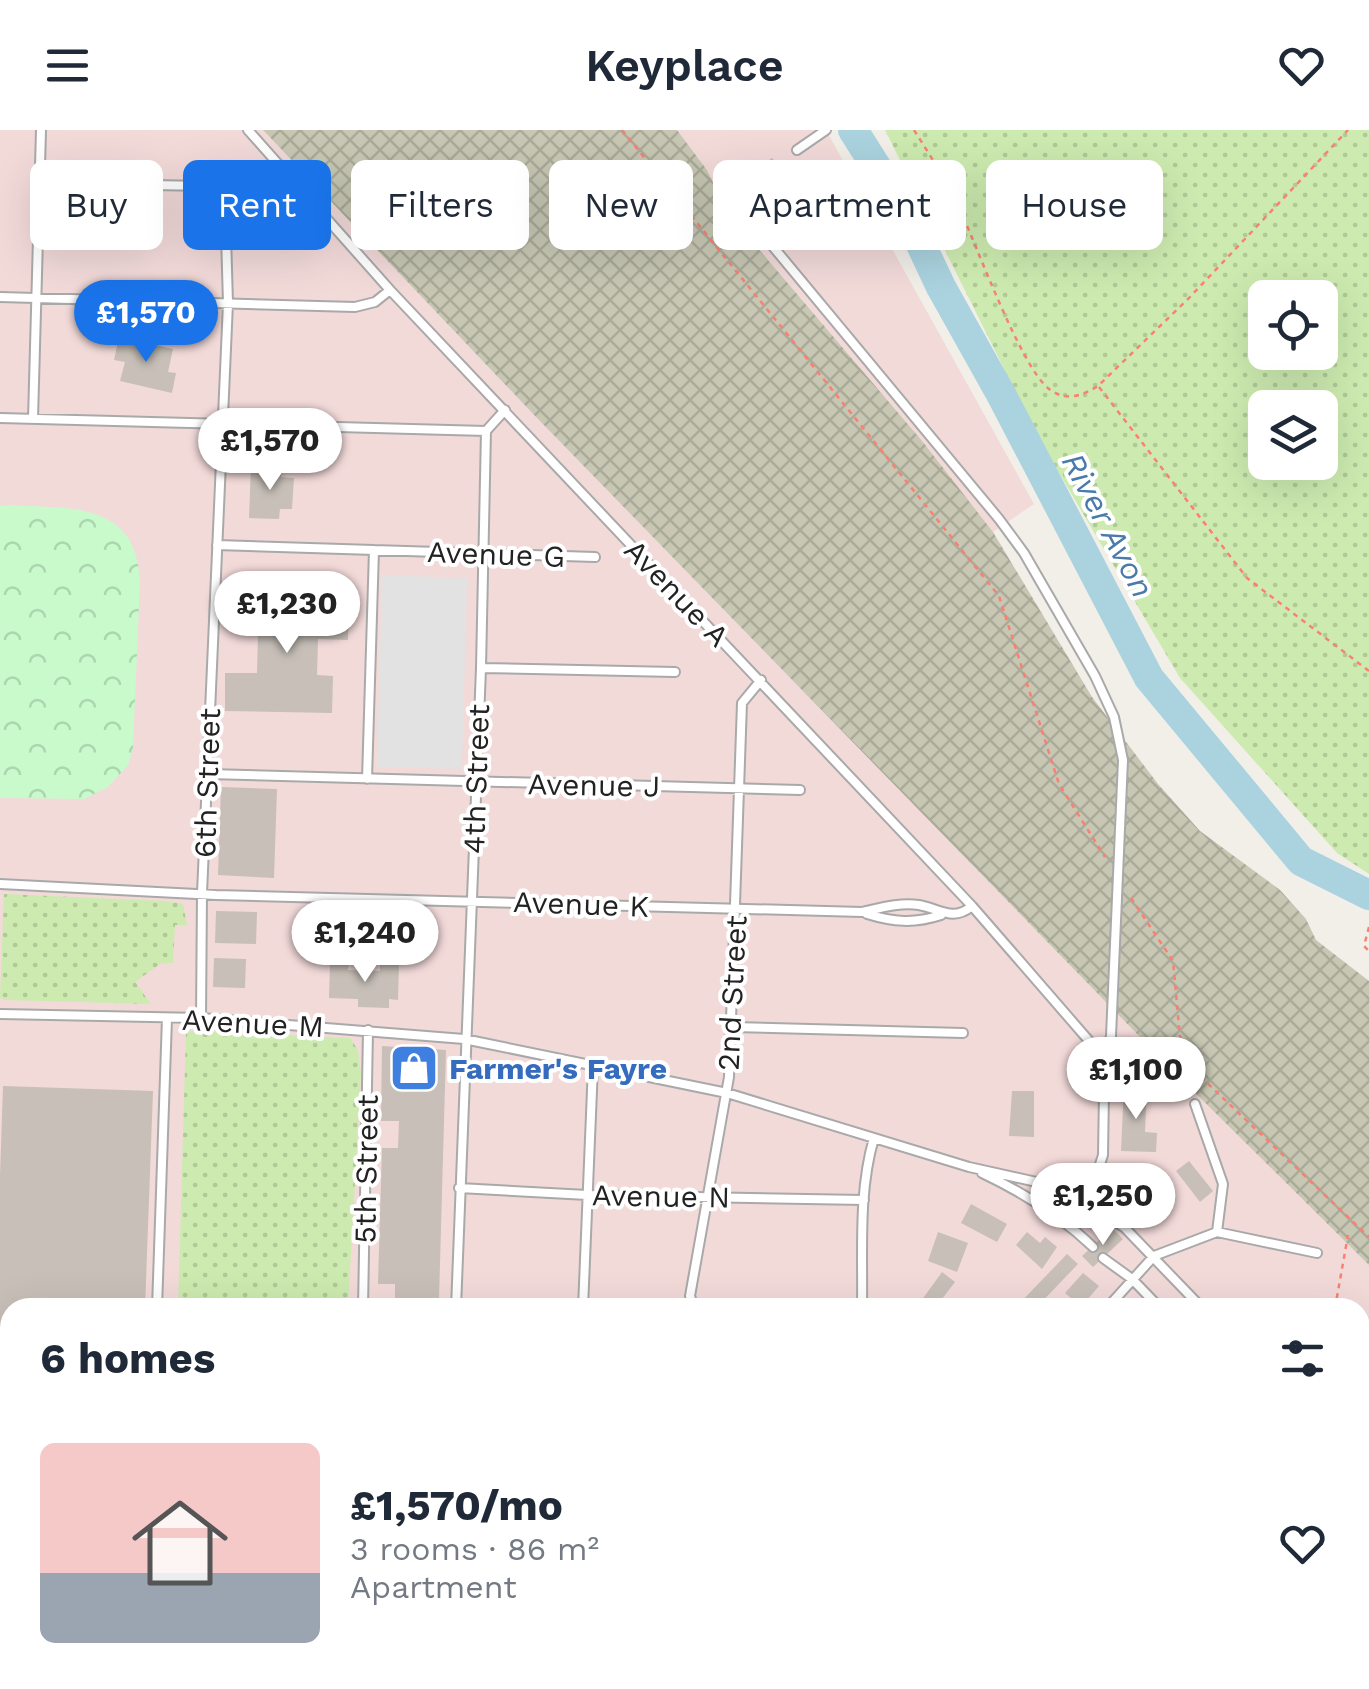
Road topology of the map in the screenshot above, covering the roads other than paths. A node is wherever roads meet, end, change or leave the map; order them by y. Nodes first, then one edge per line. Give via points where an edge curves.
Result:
1 (42, 130) edge
2 (248, 130) edge
3 (826, 130) edge
4 (797, 150) dead end
5 (41, 160) edge
6 (163, 185) edge
7 (39, 250) edge
8 (776, 250) edge
9 (390, 290) junction
10 (0, 296) edge
11 (38, 297) junction
12 (228, 303) junction
13 (505, 410) junction
14 (0, 418) edge
15 (34, 419) junction
16 (222, 424) junction
17 (486, 431) junction
18 (217, 545) junction
19 (374, 550) junction
20 (484, 554) junction
21 (595, 557) dead end
22 (481, 668) junction
23 (674, 672) dead end
24 (761, 680) junction
25 (208, 774) junction
26 (367, 779) junction
27 (475, 782) junction
28 (740, 788) junction
29 (800, 790) dead end
30 (0, 884) edge
31 (202, 893) junction
32 (472, 901) junction
33 (972, 906) junction
34 (736, 909) junction
35 (862, 912) junction
36 (943, 914) junction
37 (0, 1014) edge
38 (167, 1018) junction
39 (201, 1018) junction
40 (732, 1027) junction
41 (368, 1030) junction
42 (964, 1033) dead end
43 (464, 1039) junction
44 (1098, 1063) junction
45 (594, 1066) junction
46 (726, 1094) junction
47 (1195, 1104) dead end
48 (874, 1138) junction
49 (969, 1166) junction
50 (459, 1188) junction
51 (587, 1195) junction
52 (710, 1198) junction
53 (864, 1200) junction
54 (1087, 1204) junction
55 (1217, 1232) junction
56 (1093, 1247) dead end
57 (1317, 1253) dead end
58 (1154, 1256) junction
59 (1103, 1258) dead end
60 (1132, 1279) junction
61 (156, 1298) edge
62 (363, 1298) edge
63 (456, 1298) edge
64 (583, 1298) edge
65 (691, 1298) edge
66 (862, 1298) edge
67 (1116, 1298) edge
68 (1150, 1298) edge
69 (1193, 1298) edge

1 - 5 lane
2 - 9 lane, Avenue A
3 - 4 lane
6 - 12 lane, 6th Street via 219,189 225,201
7 - 11 lane
8 - 44 lane, Avenue A via 999,519 1046,588 1114,717 1122,760 1111,1036
9 - 12 lane via 355,307
9 - 13 lane, Avenue A
10 - 11 lane
11 - 12 lane
11 - 15 lane
12 - 16 lane, 6th Street
13 - 17 lane
13 - 24 lane, Avenue A
14 - 15 lane
15 - 16 lane
16 - 17 lane
16 - 18 lane, 6th Street
17 - 20 lane, 4th Street
18 - 19 lane, Avenue G
18 - 25 lane, 6th Street
19 - 20 lane, Avenue G
19 - 26 lane
20 - 21 lane, Avenue G
20 - 22 lane, 4th Street
22 - 23 lane
22 - 27 lane, 4th Street
24 - 28 lane, 2nd Street via 742,703
24 - 33 lane, Avenue A
25 - 26 lane, Avenue J
25 - 31 lane, 6th Street
26 - 27 lane, Avenue J
27 - 28 lane, Avenue J
27 - 32 lane, 4th Street
28 - 29 lane, Avenue J
28 - 34 lane, 2nd Street
30 - 31 lane, Avenue K
31 - 32 lane, Avenue K
31 - 39 lane, 6th Street
32 - 34 lane, Avenue K
32 - 43 lane, 4th Street
33 - 36 lane, Avenue K
33 - 44 lane, Avenue A via 1090,1042
34 - 35 lane, Avenue K
34 - 40 lane, 2nd Street
35 - 36 lane, Avenue K via 920,905
35 - 36 lane, Avenue K via 920,922
37 - 38 lane, Avenue M
38 - 39 lane, Avenue M
38 - 61 lane
39 - 41 lane, Avenue M
40 - 42 lane
40 - 46 lane, 2nd Street
41 - 43 lane, Avenue M
41 - 62 lane, 5th Street
43 - 45 lane, Avenue M
43 - 50 lane, 4th Street
44 - 54 lane, Avenue A via 1103,1155
45 - 46 lane, Avenue M
45 - 51 lane
46 - 48 lane, Avenue M
46 - 52 lane, 2nd Street
47 - 55 lane via 1223,1184
48 - 49 lane, Avenue M
48 - 53 lane
49 - 54 lane via 1050,1185
49 - 56 lane via 1012,1187
50 - 51 lane, Avenue N
50 - 63 lane, 4th Street
51 - 52 lane, Avenue N
51 - 64 lane
52 - 53 lane, Avenue N
52 - 65 lane, 2nd Street
53 - 66 lane
54 - 58 lane
55 - 57 lane
55 - 58 lane
58 - 60 lane
58 - 69 lane
59 - 60 lane
60 - 67 lane
60 - 68 lane

